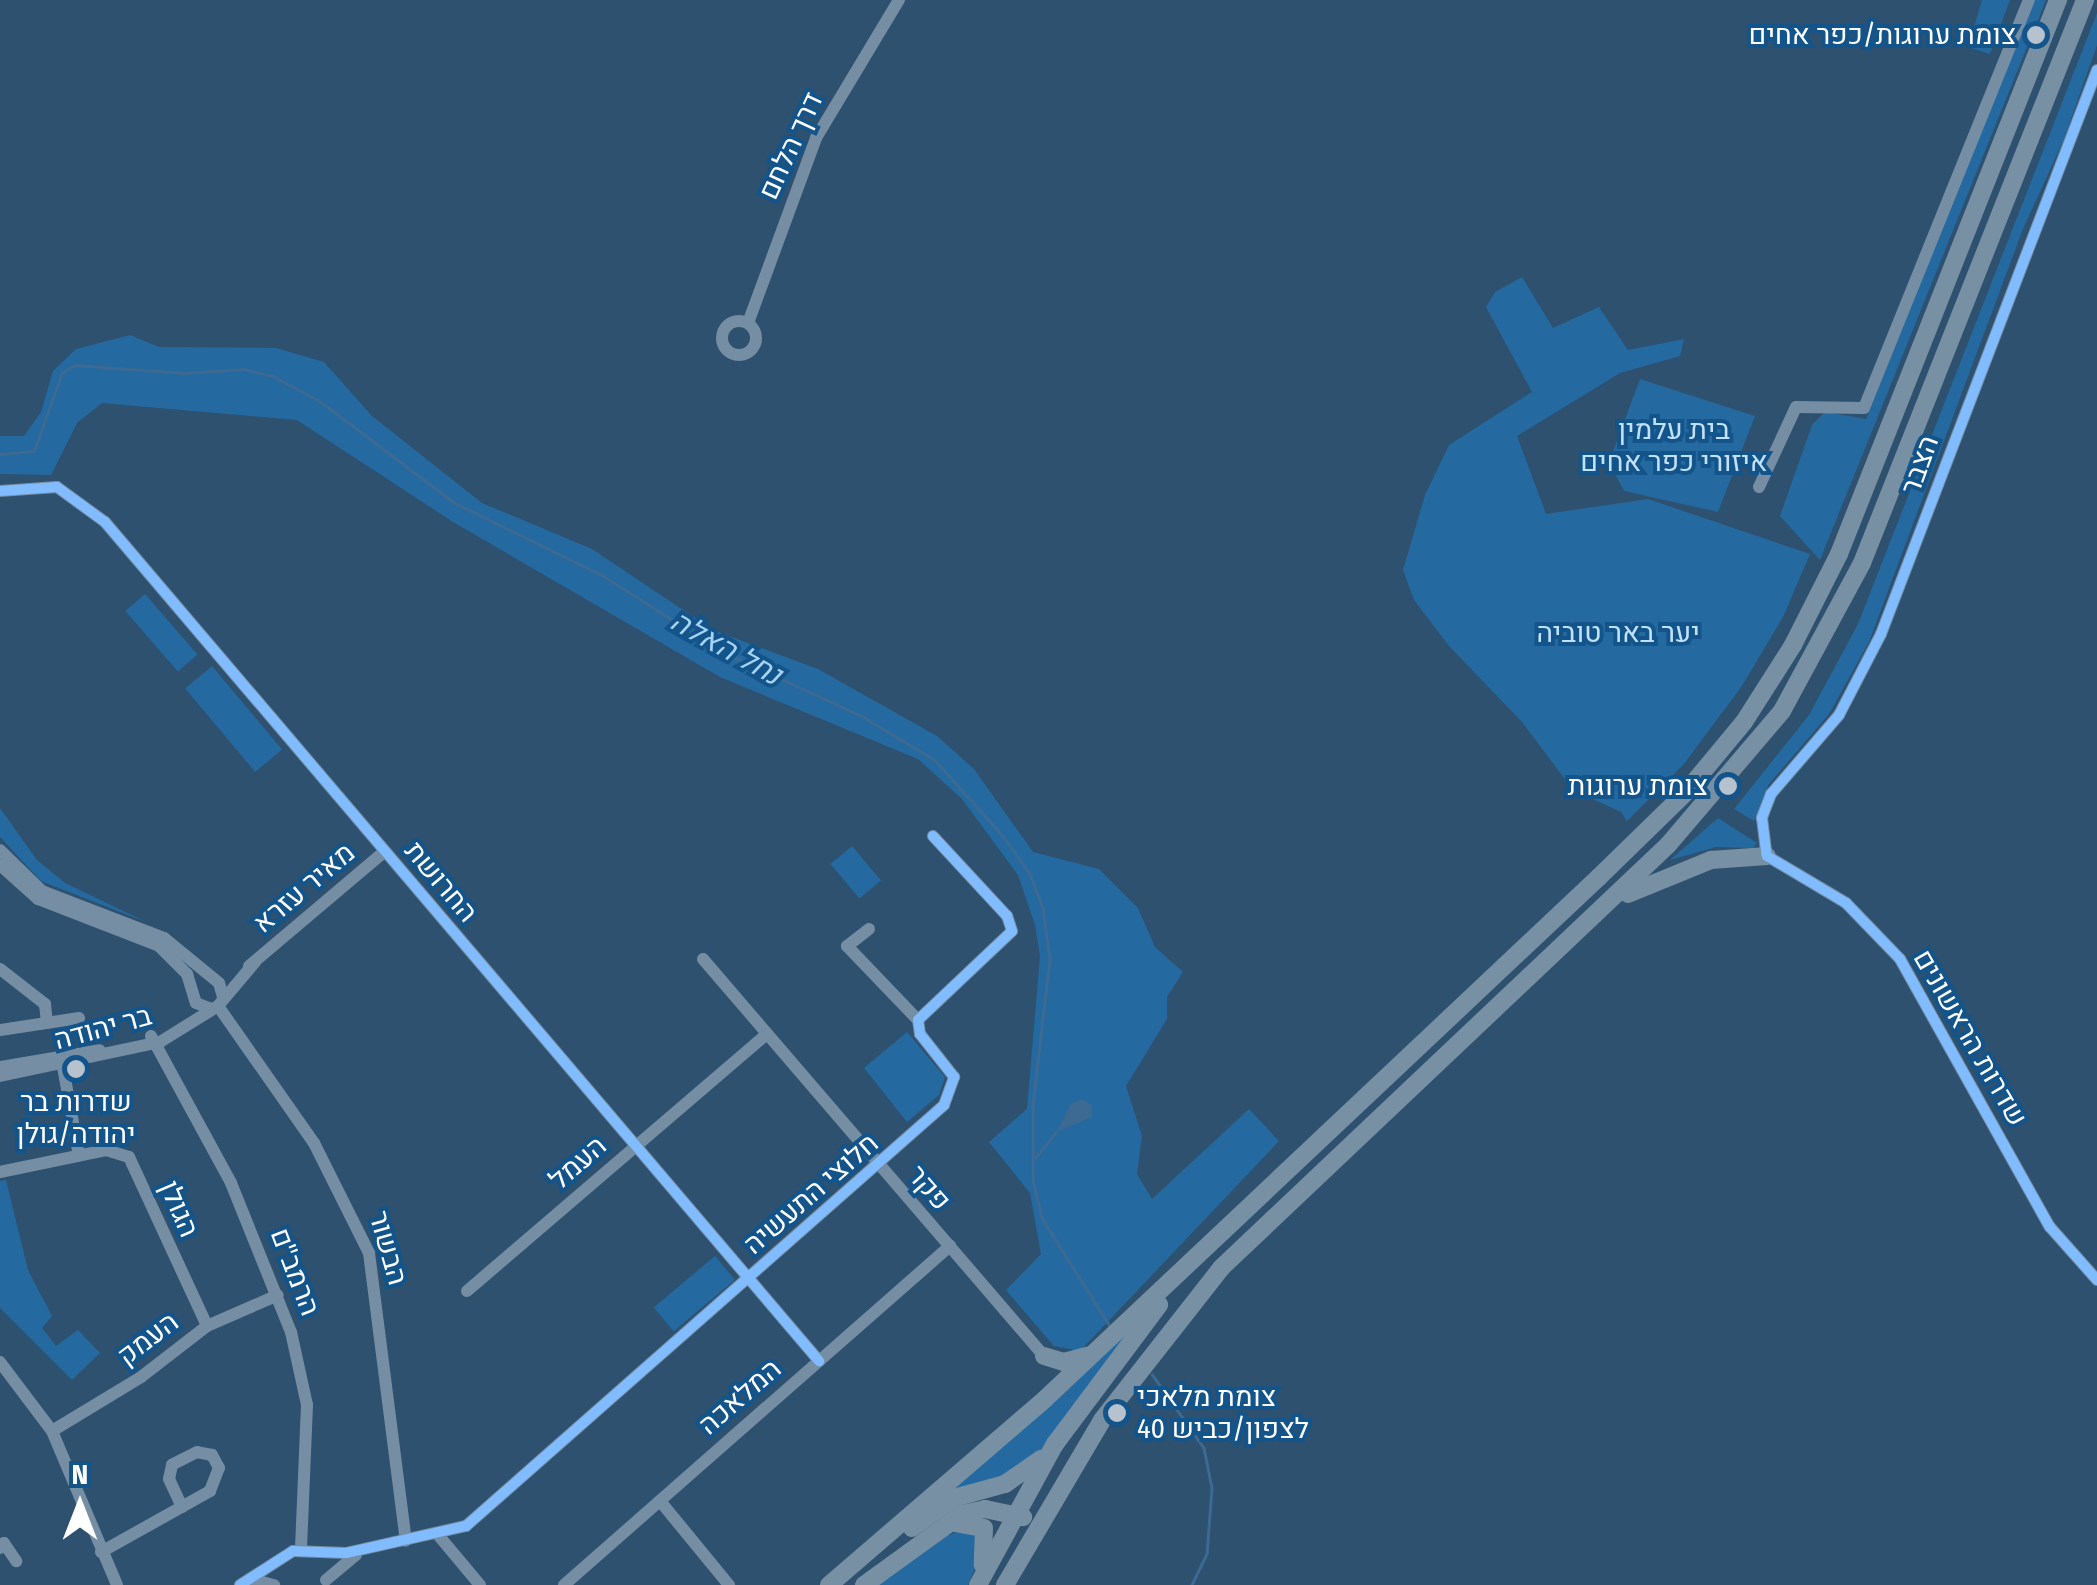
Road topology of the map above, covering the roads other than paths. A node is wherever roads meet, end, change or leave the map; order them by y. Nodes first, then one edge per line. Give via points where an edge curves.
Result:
1 (898, 0) edge
2 (2029, 0) edge
3 (2058, 0) edge
4 (2086, 0) edge
5 (2097, 70) edge
6 (748, 323) dead end
7 (1760, 486) dead end
8 (0, 490) edge
9 (933, 836) dead end
10 (0, 850) edge
11 (385, 852) junction
12 (1766, 856) junction
13 (0, 864) edge
14 (1586, 923) junction
15 (870, 929) dead end
16 (703, 958) dead end
17 (254, 962) junction
18 (0, 969) edge
19 (213, 980) junction
20 (194, 996) junction
21 (218, 1004) junction
22 (79, 1018) dead end
23 (918, 1020) junction
24 (47, 1023) junction
25 (0, 1030) edge
26 (767, 1034) junction
27 (151, 1040) junction
28 (0, 1066) edge
29 (63, 1067) junction
30 (0, 1076) edge
31 (635, 1147) junction
32 (80, 1156) junction
33 (878, 1164) junction
34 (0, 1172) edge
35 (950, 1246) junction
36 (1203, 1250) junction
37 (749, 1278) junction
38 (2097, 1280) edge
39 (468, 1292) dead end
40 (278, 1295) junction
41 (208, 1326) junction
42 (1096, 1351) junction
43 (1044, 1356) junction
44 (819, 1361) junction
45 (0, 1362) edge
46 (1045, 1399) junction
47 (52, 1430) junction
48 (1055, 1444) junction
49 (975, 1493) junction
50 (660, 1501) junction
51 (182, 1507) junction
52 (1018, 1509) junction
53 (1038, 1520) junction
54 (936, 1531) junction
55 (439, 1536) junction
56 (406, 1541) junction
57 (0, 1548) edge
58 (372, 1548) junction
59 (306, 1551) junction
60 (101, 1552) junction
61 (281, 1560) junction
62 (16, 1561) dead end
63 (244, 1582) edge
64 (325, 1583) edge
65 (117, 1585) edge
66 (276, 1585) edge
67 (480, 1585) edge
68 (564, 1585) edge
69 (728, 1585) edge
70 (832, 1585) edge
71 (864, 1585) edge
72 (978, 1585) edge
73 (1005, 1585) edge

1 - 6 street, דרך הלחם via 816,138
2 - 7 street via 1864,408 1796,406
3 - 36 highway via 1838,554 1761,698 1650,827
4 - 14 highway via 1862,563 1815,656 1723,786
5 - 12 street, הצבר via 1881,634 1839,715 1764,808
8 - 11 street, החרושת via 57,486 87,504
9 - 23 street via 1008,916 1012,931
10 - 19 street via 42,891 157,934
11 - 17 street, מאיר עזרא
11 - 31 street, החרושת
12 - 14 highway via 1711,860 1667,874
12 - 38 street, שדרות הראשונים via 1846,902 1900,959 2050,1227
13 - 20 street via 38,899 159,946 187,974
14 - 53 highway via 1221,1268 1142,1364
15 - 23 street via 847,946
16 - 26 street, פקר
17 - 19 street, מאיר עזרא
17 - 21 street, מאיר עזרא
18 - 24 street via 44,1004
19 - 20 street, מאיר עזרא
19 - 21 street, הבשור
20 - 21 street
20 - 27 street, בר יהודה via 181,1020
21 - 27 street, בר יהודה
21 - 56 street, הבשור via 323,1158 369,1254
22 - 24 street
23 - 33 street, חלוצי התעשיה via 920,1034 956,1083 944,1105
24 - 25 street
26 - 31 street, העמל
26 - 33 street, פקר
27 - 28 street, בר יהודה
27 - 29 street, בר יהודה
27 - 40 street, הרמב"ם via 231,1183
29 - 30 street, בר יהודה
29 - 32 street
31 - 37 street, החרושת
31 - 39 street, העמל
32 - 34 street, הגולן
32 - 41 street, הגולן via 106,1150 129,1157
33 - 35 street, פקר
33 - 37 street, חלוצי התעשיה
35 - 43 street, פקר
35 - 44 street, המלאכה
36 - 42 highway
36 - 48 highway
37 - 44 street, החרושת
37 - 55 street, חלוצי התעשיה via 478,1517
40 - 41 street, העמק
40 - 59 street, הרמב"ם via 308,1405
41 - 47 street, העמק via 141,1377
42 - 43 highway via 1073,1362
42 - 46 highway
43 - 46 highway
44 - 50 street, המלאכה
45 - 47 street
46 - 70 highway
47 - 60 street
48 - 49 highway via 1021,1476
48 - 52 highway
49 - 52 highway
49 - 70 highway via 954,1498
50 - 68 street, המלאכה
50 - 69 street
51 - 51 street via 218,1483 212,1455 197,1452 172,1466 169,1479
51 - 60 street
52 - 53 highway
52 - 54 highway via 978,1509
52 - 72 highway
53 - 73 highway
54 - 71 highway
54 - 72 highway via 962,1522 984,1528
55 - 56 street, חלוצי התעשיה
55 - 67 street
56 - 58 street, חלוצי התעשיה
57 - 62 street via 4,1543
58 - 59 street, חלוצי התעשיה
58 - 64 street, חלוצי התעשיה via 338,1565
59 - 61 street
59 - 64 street via 325,1567
60 - 65 street
61 - 63 street
61 - 66 street
63 - 66 street

